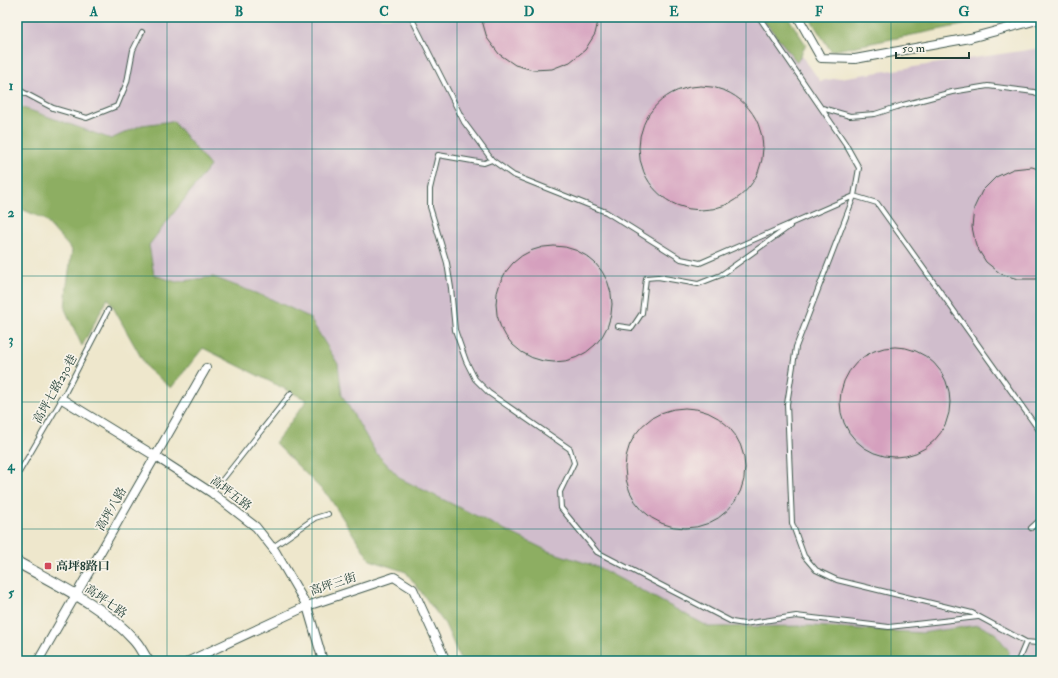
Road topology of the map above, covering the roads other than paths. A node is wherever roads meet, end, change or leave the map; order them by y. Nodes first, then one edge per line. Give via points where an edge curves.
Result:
1 (411, 17) edge
2 (759, 17) edge
3 (798, 17) edge
4 (1041, 19) edge
5 (142, 32) dead end
6 (17, 89) edge
7 (1041, 95) edge
8 (821, 108) junction
9 (492, 160) junction
10 (854, 196) junction
11 (797, 221) junction
12 (108, 310) dead end
13 (618, 326) dead end
14 (206, 368) dead end
15 (291, 392) dead end
16 (62, 398) junction
17 (1041, 434) edge
18 (155, 456) junction
19 (17, 476) edge
20 (212, 493) junction
21 (328, 514) dead end
22 (1041, 519) edge
23 (1031, 528) dead end
24 (272, 548) junction
25 (17, 562) edge
26 (75, 595) junction
27 (307, 606) junction
28 (979, 617) junction
29 (1041, 640) edge
30 (1026, 642) junction
31 (17, 658) edge
32 (23, 661) edge
33 (38, 661) edge
34 (148, 661) edge
35 (189, 661) edge
36 (323, 661) edge
37 (446, 661) edge
38 (1018, 661) edge

1 - 9 lane via 464,122
2 - 8 lane
3 - 4 street via 821,58 855,59 970,38
5 - 6 lane via 133,50 127,82 117,106 87,118 53,108
7 - 8 lane via 988,86 952,92 875,114 850,116
8 - 10 lane via 859,168
9 - 11 lane via 513,175 606,212 681,259 700,263
9 - 28 lane via 484,163 438,155 430,189 430,207 447,263 455,330 475,379 488,393 570,449 574,463 560,492 561,508 597,552 732,622 744,624 796,616 890,627
10 - 11 lane
10 - 17 lane via 877,203
10 - 28 lane via 796,347 787,404 792,523 804,556 816,570 837,580 972,613
11 - 13 lane via 721,275 698,284 658,277 646,278 642,313 632,328
12 - 16 lane, 高坪七路230巷
14 - 18 street, 高坪八路
15 - 20 lane
16 - 18 street, 高坪五路
16 - 19 lane, 高坪七路230巷
18 - 20 street, 高坪五路
18 - 26 street, 高坪八路
20 - 24 street, 高坪五路 via 256,527
21 - 24 lane via 315,518
22 - 23 lane
24 - 27 street, 高坪五路
25 - 26 street, 高坪七路
26 - 33 street, 高坪八路
26 - 34 street, 高坪七路 via 122,628 135,641
27 - 35 street, 高坪三街
27 - 36 street, 高坪五路
27 - 37 street, 高坪三街 via 394,577 413,589
28 - 30 lane
29 - 30 lane via 1037,643
30 - 38 lane
31 - 32 street

